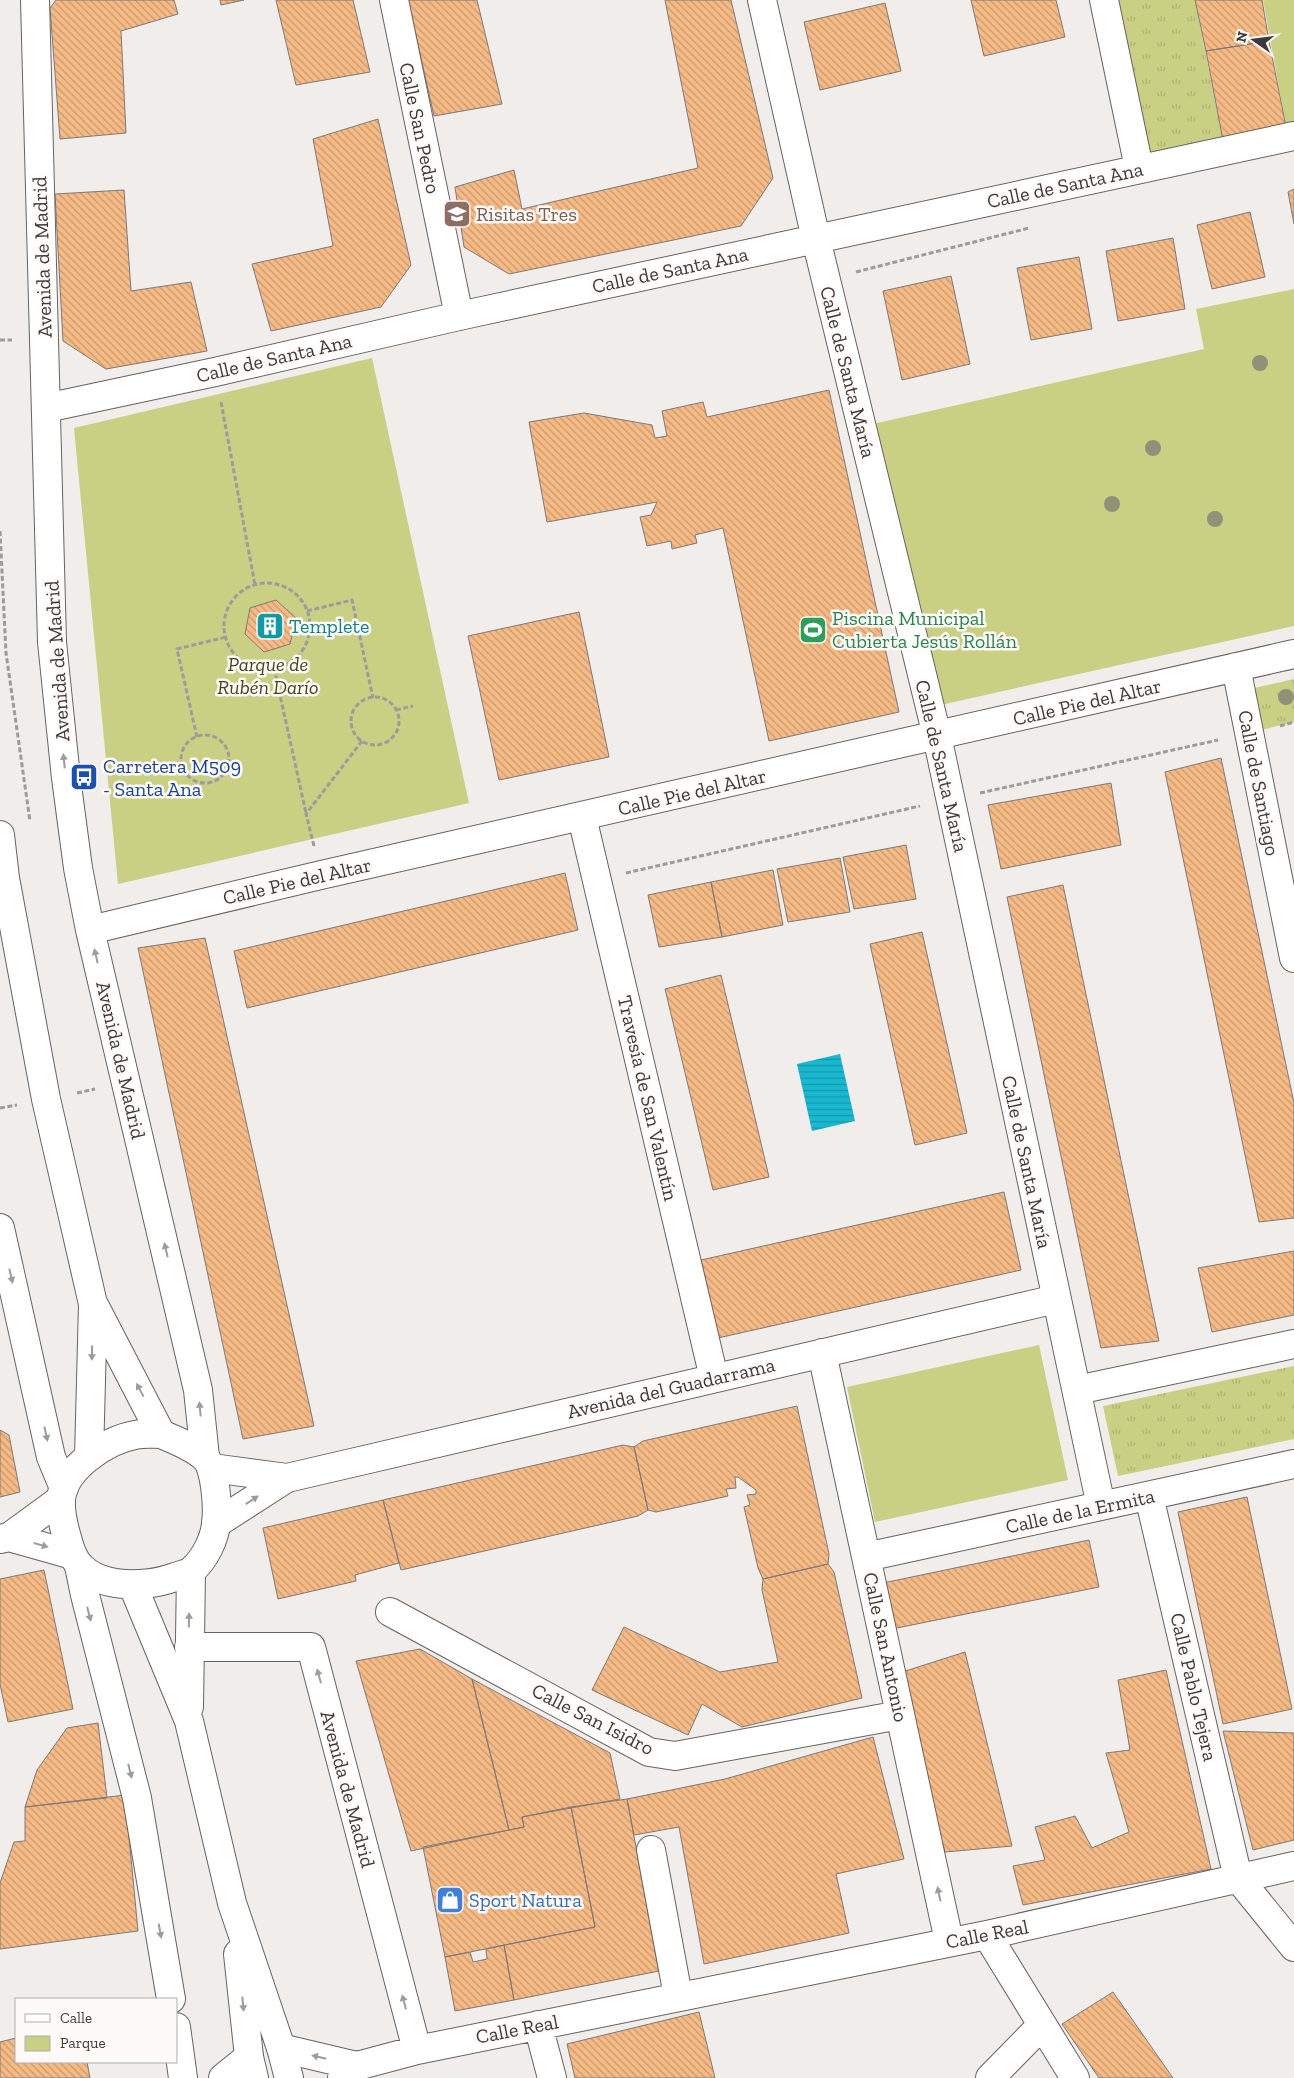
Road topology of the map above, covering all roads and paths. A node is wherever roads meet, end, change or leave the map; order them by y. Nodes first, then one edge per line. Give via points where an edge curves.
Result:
1 (35, 0) edge
2 (394, 0) edge
3 (762, 0) edge
4 (1104, 0) edge
5 (1294, 136) edge
6 (1139, 168) junction
7 (816, 239) junction
8 (459, 316) junction
9 (215, 372) junction
10 (46, 408) junction
11 (0, 531) edge
12 (255, 585) junction
13 (307, 611) junction
14 (226, 637) junction
15 (1294, 654) edge
16 (274, 668) junction
17 (1236, 668) junction
18 (373, 698) junction
19 (413, 706) dead end
20 (396, 710) junction
21 (937, 736) junction
22 (197, 737) junction
23 (362, 741) junction
24 (306, 814) junction
25 (582, 818) junction
26 (30, 826) dead end
27 (0, 835) edge
28 (320, 876) junction
29 (90, 930) junction
30 (1294, 958) edge
31 (0, 1228) edge
32 (1056, 1298) junction
33 (94, 1304) junction
34 (1294, 1344) edge
35 (822, 1353) junction
36 (714, 1378) junction
37 (1077, 1390) junction
38 (161, 1434) junction
39 (89, 1457) junction
40 (208, 1463) junction
41 (1294, 1464) edge
42 (286, 1478) junction
43 (63, 1493) junction
44 (1149, 1496) junction
45 (1101, 1506) junction
46 (217, 1523) junction
47 (4, 1538) edge
48 (866, 1557) junction
49 (76, 1561) junction
50 (191, 1571) junction
51 (133, 1586) junction
52 (390, 1612) dead end
53 (189, 1646) junction
54 (900, 1715) junction
55 (189, 1721) junction
56 (651, 1850) dead end
57 (1294, 1866) edge
58 (1238, 1878) junction
59 (232, 1903) junction
60 (987, 1935) junction
61 (949, 1941) junction
62 (1294, 1947) edge
63 (678, 1996) junction
64 (171, 1998) edge
65 (538, 2025) junction
66 (1042, 2025) junction
67 (178, 2042) edge
68 (281, 2048) junction
69 (417, 2050) junction
70 (251, 2068) edge
71 (350, 2072) edge
72 (183, 2078) edge
73 (223, 2078) edge
74 (288, 2078) edge
75 (552, 2078) edge
76 (990, 2078) edge
77 (1075, 2078) edge

1 - 10 street, Avenida de Madrid
2 - 8 street, Calle San Pedro
3 - 7 street, Calle de Santa María
4 - 6 street
5 - 6 street, Calle de Santa Ana
6 - 7 street, Calle de Santa Ana
7 - 8 street, Calle de Santa Ana
7 - 21 street, Calle de Santa María
8 - 9 street, Calle de Santa Ana
9 - 10 street, Calle de Santa Ana
9 - 12 path
29 -> 10 street, Avenida de Madrid via 66,778 52,642
11 - 26 path via 6,653
12 - 13 path via 277,584 290,589
12 - 14 path via 238,594 229,605 225,618
13 - 16 path via 310,624 302,651 292,661
13 - 18 path via 352,600
14 - 16 path via 238,658 250,666
14 - 22 path via 178,650
15 - 17 street, Calle Pie del Altar
16 - 24 path
17 - 21 street, Calle Pie del Altar
17 - 30 street, Calle de Santiago
18 - 20 path via 388,702
18 - 23 path via 359,704 352,718 354,733
19 - 20 path
20 - 23 path via 399,722 393,736 381,744
21 - 25 street, Calle Pie del Altar
21 - 32 street, Calle de Santa María
22 - 22 path via 183,748 181,764 188,777 202,783 210,782 223,774 227,752 217,739
23 - 24 path
24 - 28 path
25 - 28 street, Calle Pie del Altar
25 - 36 street, Travesía de San Valentín
27 - 33 street via 46,1099
28 - 29 street, Calle Pie del Altar
40 -> 29 street, Avenida de Madrid via 198,1390
31 -> 43 street via 51,1457
32 - 35 street, Avenida del Guadarrama
32 - 37 street, Calle de Santa María
38 -> 33 street
33 -> 39 street
34 - 37 street
35 - 36 street, Avenida del Guadarrama
35 - 48 street, Calle San Antonio
36 - 42 street, Avenida del Guadarrama
37 - 45 street, Calle de Santa María
38 - 39 street via 135,1435 108,1444
38 - 40 street
39 - 43 street via 75,1470
40 - 42 street, Avenida del Guadarrama
40 - 46 street
41 - 44 street, Calle de la Ermita
46 -> 42 street, Avenida del Guadarrama
43 - 47 street
43 - 49 street via 66,1536
44 - 45 street, Calle de la Ermita
44 - 58 street, Calle Pablo Tejera
45 - 48 street, Calle de la Ermita
46 - 50 street via 212,1541
47 -> 49 street
48 - 54 street, Calle San Antonio
49 - 51 street via 98,1578
49 -> 64 street via 137,1798
50 - 51 street via 164,1581
53 -> 50 street
51 - 55 street
52 - 54 street, Calle San Isidro via 649,1752 675,1756
53 - 55 street
69 -> 53 street, Avenida de Madrid via 311,1647
61 -> 54 street, Calle San Antonio
55 - 59 street
56 - 63 street
57 - 58 street, Calle Real
58 - 60 street, Calle Real
58 - 62 street
59 - 68 street
59 -> 70 street
60 - 61 street, Calle Real
60 - 66 street
61 - 63 street, Calle Real
63 - 65 street, Calle Real
65 - 69 street, Calle Real
65 - 75 street
66 - 76 street
66 - 77 street
67 - 72 street
71 -> 68 street, Calle Real
68 - 74 street
69 - 71 street, Calle Real
70 - 73 street

